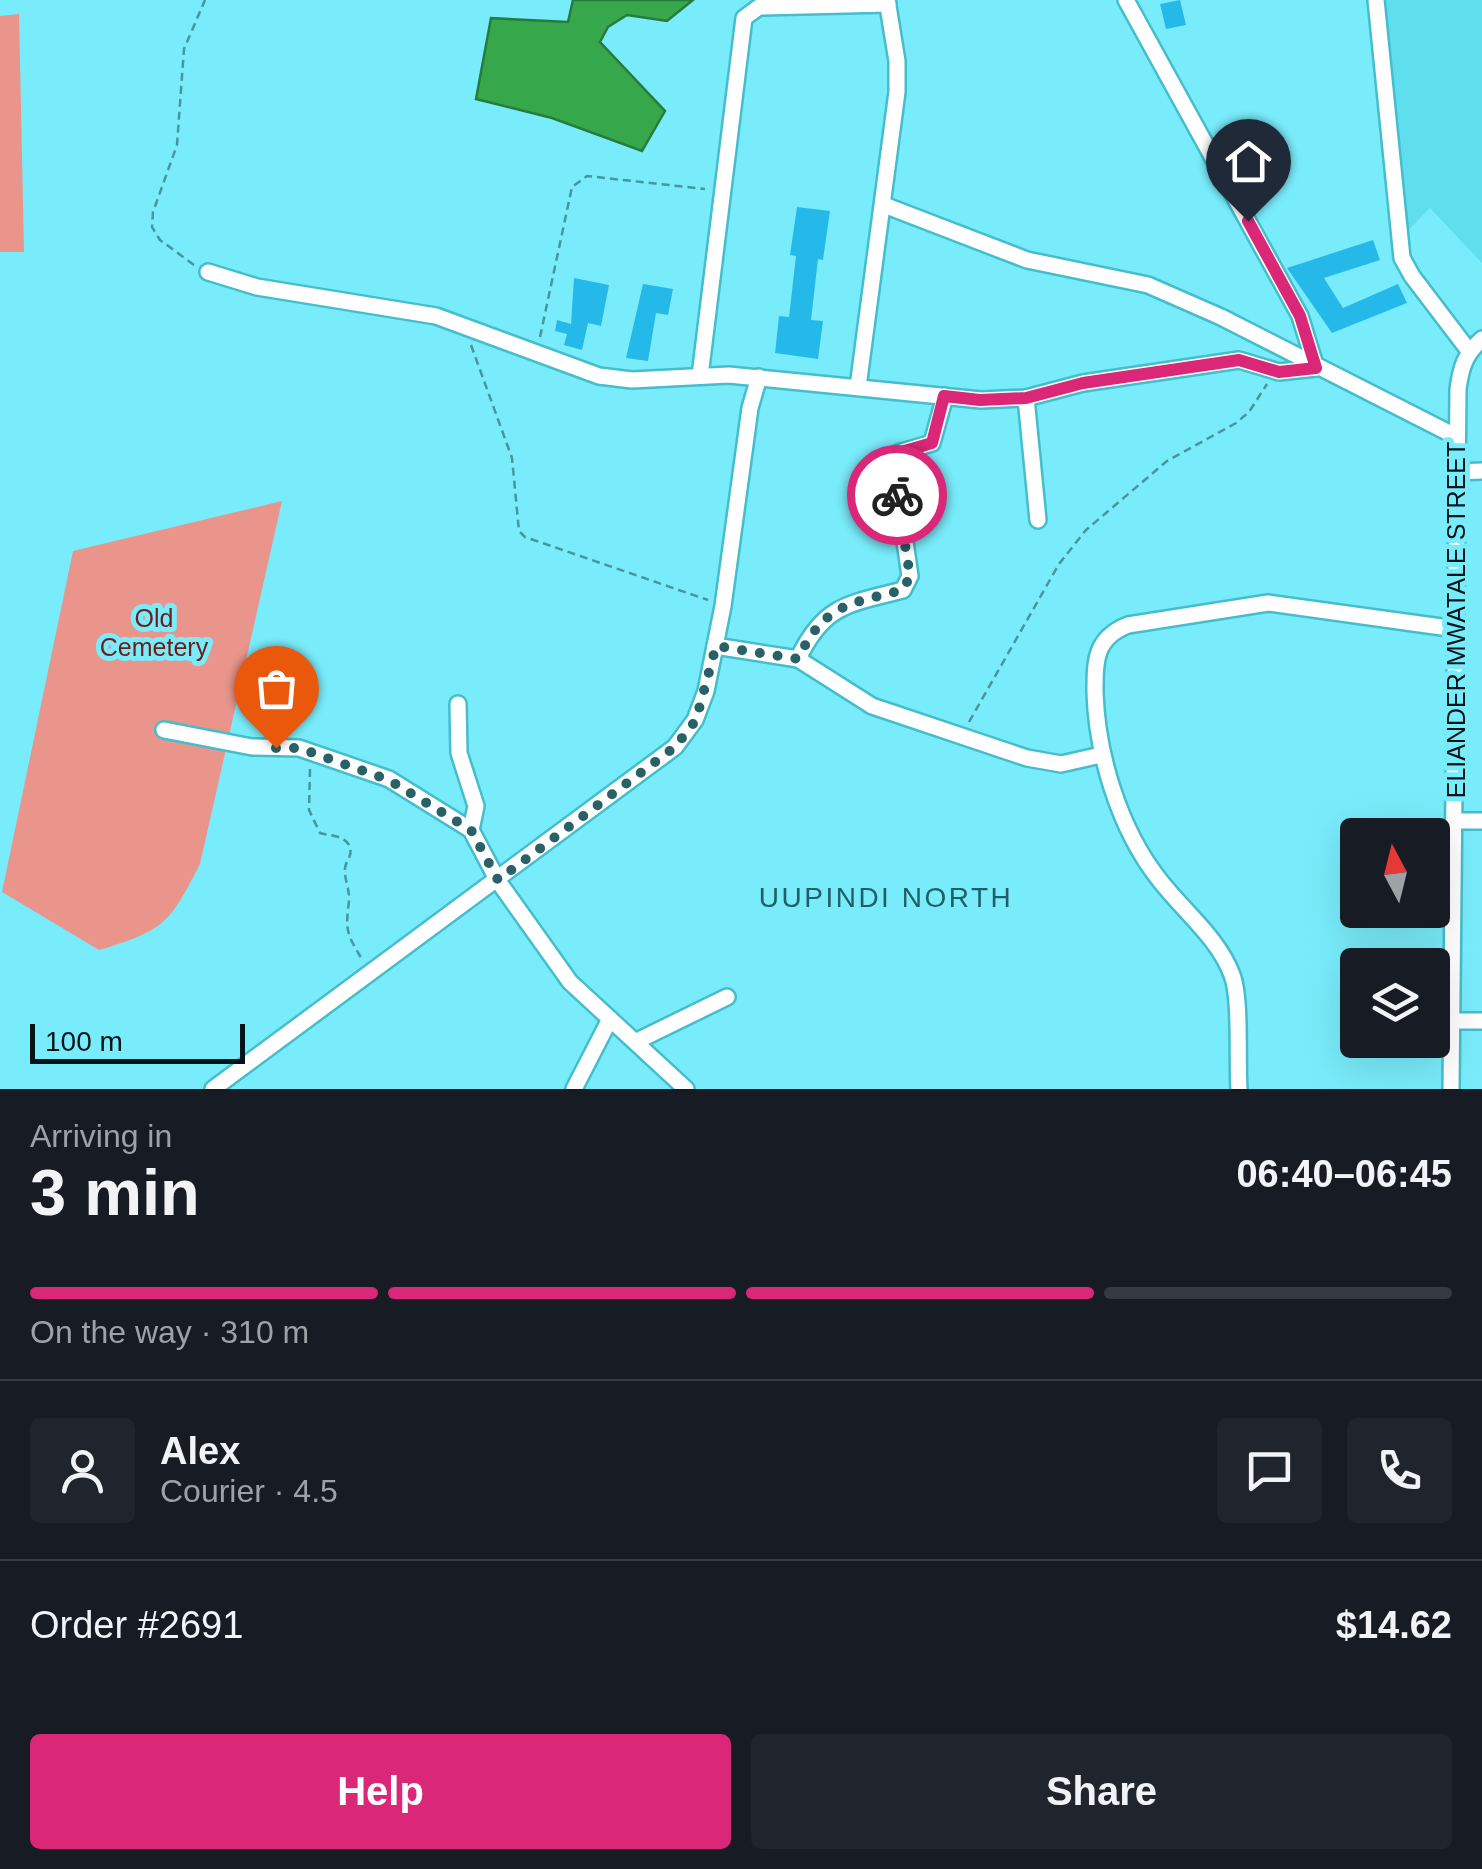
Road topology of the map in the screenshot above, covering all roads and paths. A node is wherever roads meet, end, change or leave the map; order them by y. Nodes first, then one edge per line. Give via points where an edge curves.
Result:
1 (204, 0) edge
2 (1126, 0) edge
3 (1376, 0) edge
4 (888, 2) edge
5 (722, 190) junction
6 (884, 205) junction
7 (208, 272) joint
8 (464, 326) junction
9 (1482, 340) edge
10 (1469, 351) junction
11 (537, 354) junction
12 (1316, 368) junction
13 (1279, 372) junction
14 (700, 376) junction
15 (759, 377) junction
16 (858, 387) junction
17 (944, 396) junction
18 (1026, 398) junction
19 (1457, 437) junction
20 (1482, 471) edge
21 (1458, 472) junction
22 (1038, 520) dead end
23 (724, 606) junction
24 (1456, 629) junction
25 (716, 646) junction
26 (798, 659) junction
27 (458, 704) dead end
28 (164, 730) dead end
29 (962, 736) junction
30 (312, 753) junction
31 (1100, 755) junction
32 (1482, 821) edge
33 (1454, 822) junction
34 (471, 830) junction
35 (498, 880) junction
36 (371, 974) junction
37 (727, 997) dead end
38 (610, 1020) junction
39 (1452, 1021) junction
40 (1482, 1021) edge
41 (637, 1041) junction
42 (213, 1089) edge
43 (574, 1089) edge
44 (686, 1089) edge
45 (1239, 1089) edge
46 (1451, 1089) edge

1 - 7 path via 184,49 177,145 152,227 178,256
2 - 12 street via 1300,316
3 - 10 street via 1402,258
4 - 5 street via 749,10
4 - 6 street via 898,61
5 - 11 path via 578,178
5 - 14 street
6 - 12 street via 1027,260 1148,285
6 - 16 street
7 - 8 street
8 - 11 street
8 - 23 path via 512,458 519,531
9 - 10 street
10 - 19 street, ELIANDER MWATALE STREET via 1461,368
11 - 14 street via 599,376
12 - 13 street
12 - 19 street
13 - 18 street via 1239,360
13 - 29 path via 1249,412 1167,461 1086,530 1059,564
14 - 15 street
15 - 16 street
15 - 23 street
16 - 17 street
17 - 18 street
17 - 26 street via 932,443 894,460 908,584 828,614
18 - 22 street
19 - 21 street, ELIANDER MWATALE STREET
20 - 21 street
21 - 24 street, ELIANDER MWATALE STREET
23 - 25 street
24 - 31 street via 1268,603 1128,625 1112,631 1094,659
24 - 33 street, ELIANDER MWATALE STREET
25 - 26 street
25 - 35 street via 696,720 675,747
26 - 29 street via 872,706
27 - 34 street via 459,753 476,806
28 - 30 street
29 - 31 street via 1047,763
30 - 34 street via 389,780
30 - 36 path via 309,810 320,834 348,843 346,932
31 - 45 street via 1156,876 1224,956 1234,979
32 - 33 street
33 - 39 street, ELIANDER MWATALE STREET
34 - 35 street
35 - 36 street
35 - 38 street via 570,982
36 - 42 street
37 - 41 street
38 - 41 street
38 - 43 street
39 - 40 street
39 - 46 street, ELIANDER MWATALE STREET
41 - 44 street

